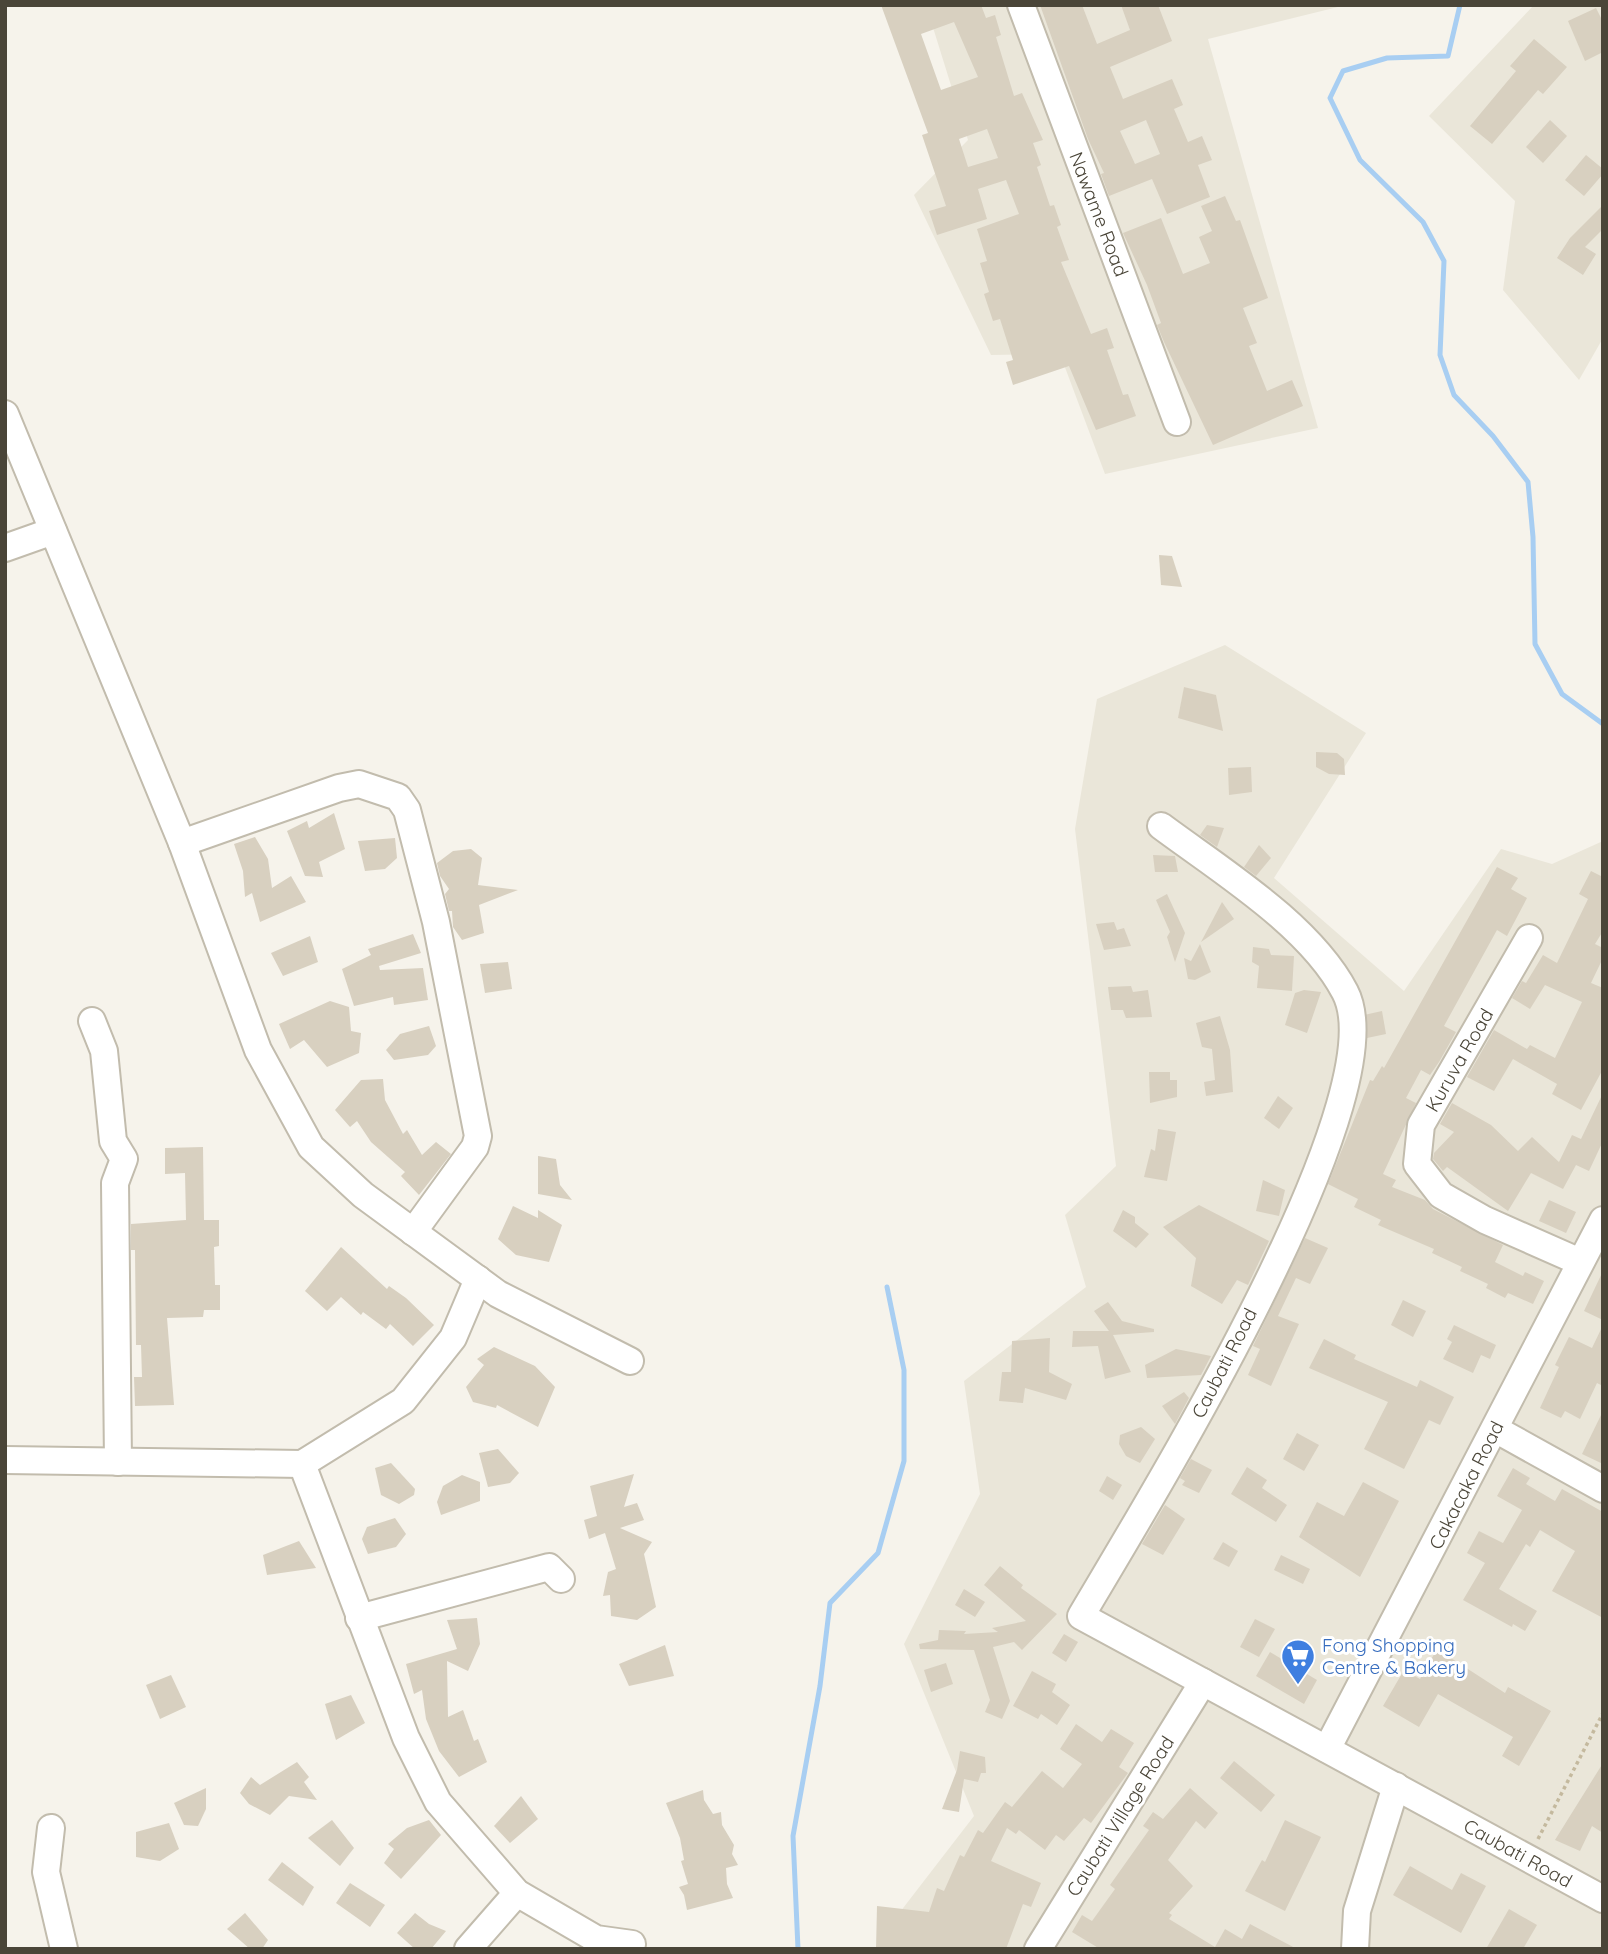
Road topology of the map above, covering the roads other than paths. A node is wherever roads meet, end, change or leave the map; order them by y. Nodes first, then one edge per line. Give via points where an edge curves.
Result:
1 (1021, 5) edge
2 (5, 414) edge
3 (1177, 422) dead end
4 (53, 531) junction
5 (5, 548) edge
6 (1161, 826) dead end
7 (182, 843) junction
8 (1529, 938) dead end
9 (92, 1021) dead end
10 (1603, 1220) edge
11 (413, 1232) junction
12 (1580, 1262) junction
13 (478, 1279) junction
14 (629, 1361) dead end
15 (1495, 1429) junction
16 (5, 1460) edge
17 (118, 1462) junction
18 (302, 1464) junction
19 (1603, 1489) edge
20 (561, 1579) dead end
21 (359, 1618) junction
22 (1203, 1682) junction
23 (1327, 1749) junction
24 (1396, 1787) junction
25 (51, 1828) dead end
26 (517, 1893) junction
27 (1603, 1899) edge
28 (632, 1944) dead end
29 (64, 1949) edge
30 (468, 1949) edge
31 (1038, 1949) edge
32 (1354, 1949) edge

1 - 3 street, Nawame Road
2 - 4 street
4 - 5 street
4 - 7 street
6 - 22 street, Caubati Road via 1279,913 1346,993 1353,1039 1342,1103 1320,1169 1208,1400 1081,1616
7 - 11 street via 258,1050 311,1147 363,1195
7 - 11 street via 339,788 359,784 398,797 409,818 436,922 478,1131 475,1147
8 - 12 street, Kuruva Road via 1420,1125 1417,1164 1441,1195
9 - 17 street via 104,1051 113,1140 124,1158 115,1183
10 - 12 street, Cakacaka Road
11 - 13 street
12 - 15 street, Cakacaka Road
13 - 14 street via 498,1294
13 - 18 street via 453,1338 403,1401
15 - 19 street
15 - 23 street, Cakacaka Road
16 - 17 street
17 - 18 street
18 - 21 street
20 - 21 street via 549,1567
21 - 26 street via 406,1738 438,1802
22 - 23 street, Caubati Road
22 - 31 street, Caubati Village Road
23 - 24 street, Caubati Road
24 - 27 street, Caubati Road
24 - 32 street via 1357,1911
25 - 29 street via 46,1872
26 - 28 street via 596,1939
26 - 30 street

